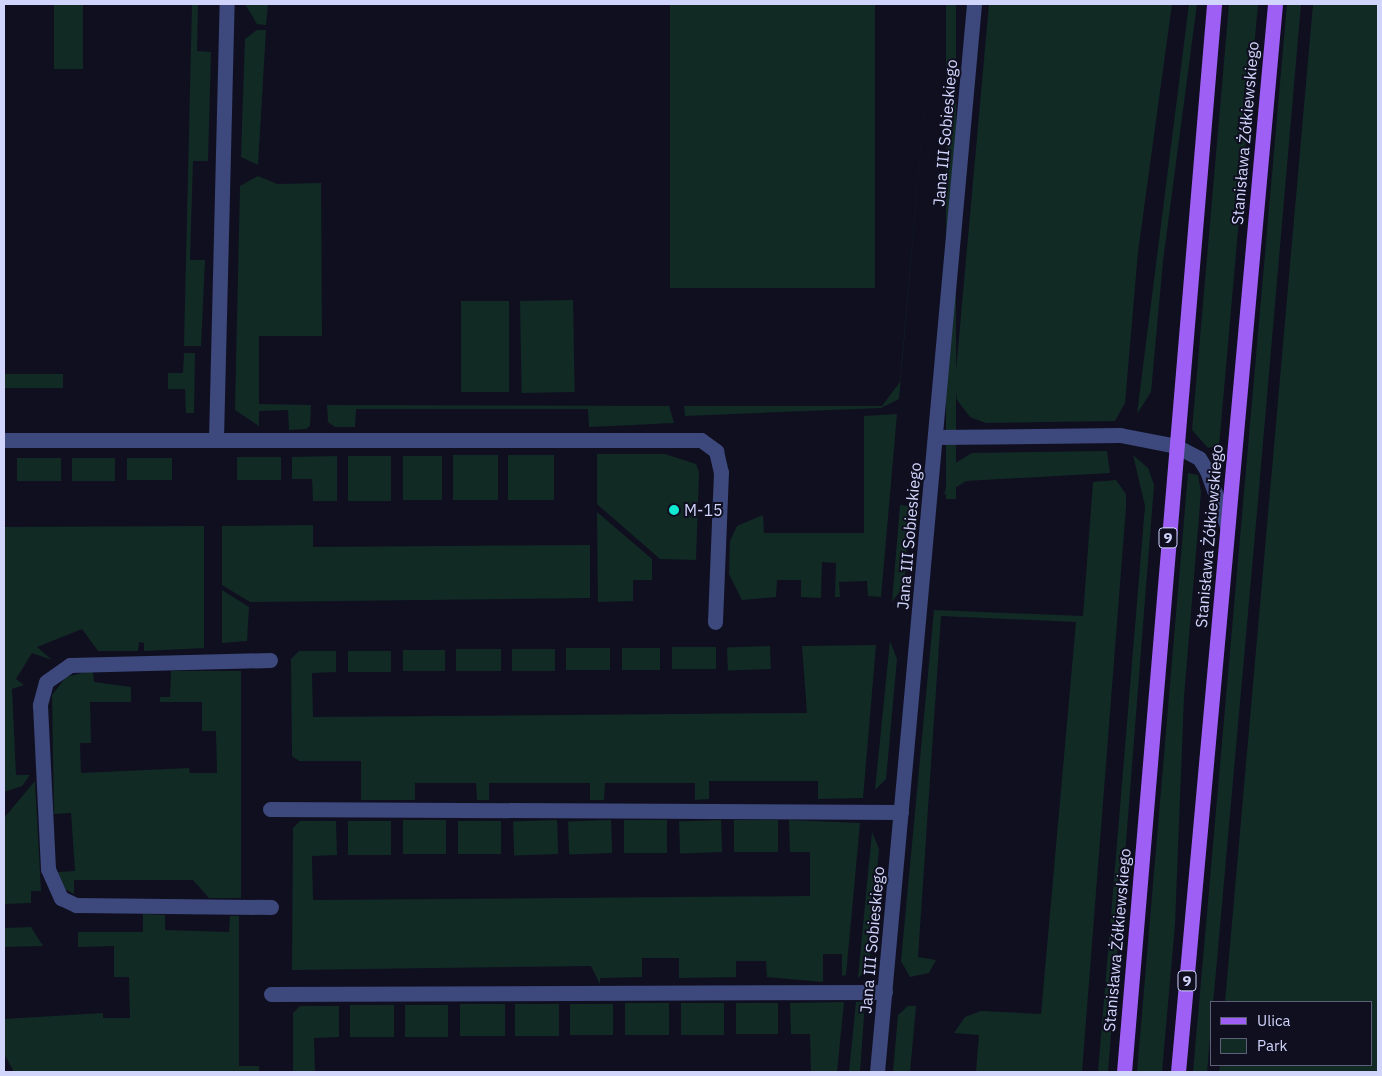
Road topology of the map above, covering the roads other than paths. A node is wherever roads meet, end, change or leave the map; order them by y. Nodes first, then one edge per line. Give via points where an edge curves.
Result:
1 (227, 4) edge
2 (974, 4) edge
3 (1214, 4) edge
4 (1275, 4) edge
5 (936, 436) junction
6 (216, 439) junction
7 (4, 440) edge
8 (1176, 446) junction
9 (1228, 528) junction
10 (715, 622) dead end
11 (270, 660) dead end
12 (270, 809) dead end
13 (901, 812) junction
14 (270, 907) dead end
15 (884, 992) junction
16 (271, 994) dead end
17 (877, 1072) edge
18 (1124, 1072) edge
19 (1178, 1072) edge

1 - 6 street
2 - 5 street, Jana III Sobieskiego
3 - 8 main road, Stanisława Żółkiewskiego / 9
4 - 9 main road, Stanisława Żółkiewskiego / 9
5 - 8 street via 1120,435
5 - 13 street, Jana III Sobieskiego
6 - 7 street
6 - 10 street via 701,440 716,451 721,472
8 - 9 street via 1199,458
8 - 18 main road, Stanisława Żółkiewskiego / 9
9 - 19 main road, Stanisława Żółkiewskiego / 9
11 - 14 street via 70,665 46,682 40,704 48,869 61,898 76,905
12 - 13 street
13 - 15 street, Jana III Sobieskiego
15 - 16 street
15 - 17 street, Jana III Sobieskiego

